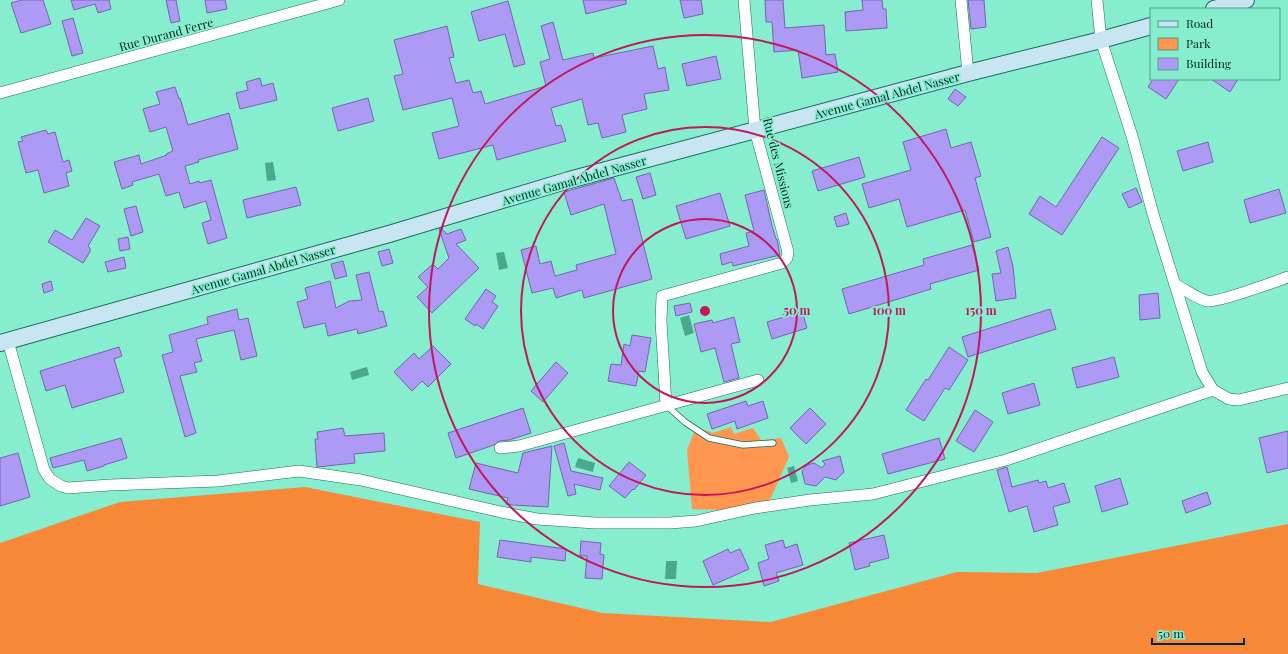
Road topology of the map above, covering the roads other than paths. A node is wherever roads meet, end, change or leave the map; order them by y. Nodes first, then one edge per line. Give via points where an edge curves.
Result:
1 (339, 0) edge
2 (744, 0) edge
3 (961, 0) edge
4 (1097, 0) edge
5 (1246, 0) edge
6 (1218, 8) edge
7 (1150, 26) edge
8 (1101, 40) junction
9 (968, 73) junction
10 (0, 93) edge
11 (755, 130) junction
12 (1288, 277) edge
13 (1176, 285) junction
14 (4, 342) edge
15 (758, 380) dead end
16 (1288, 388) edge
17 (1213, 390) junction
18 (666, 405) junction
19 (774, 443) dead end
20 (500, 448) dead end

1 - 10 street, Rue Durand Ferre
2 - 11 street, Rue des Missions
3 - 9 street
4 - 8 street
5 - 6 street
7 - 8 street, Avenue Gamal Abdel Nasser
8 - 9 street, Avenue Gamal Abdel Nasser
8 - 13 street
9 - 11 street, Avenue Gamal Abdel Nasser
11 - 14 street, Avenue Gamal Abdel Nasser via 569,180 381,236
11 - 18 street, Rue des Missions via 788,252 787,258 782,263 662,296
12 - 13 street via 1208,301
13 - 17 street via 1202,372
14 - 17 street via 44,470 50,479 61,486 68,488 218,481 299,471 361,480 501,512 595,523 696,521 754,508 873,494 1006,460
15 - 18 street
16 - 17 street via 1239,400 1229,399
18 - 19 lane via 708,438 743,445
18 - 20 street via 519,446

